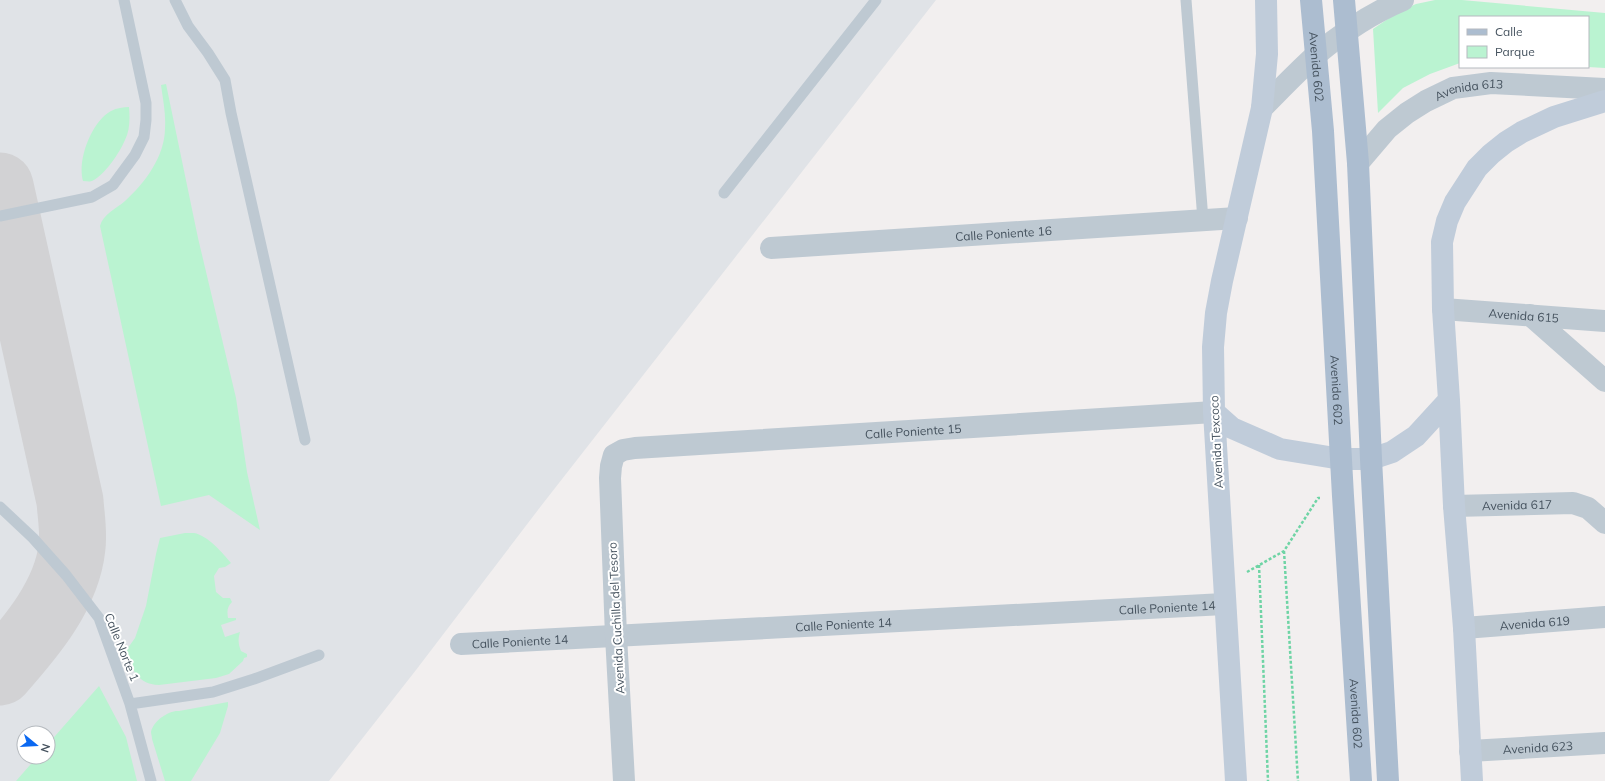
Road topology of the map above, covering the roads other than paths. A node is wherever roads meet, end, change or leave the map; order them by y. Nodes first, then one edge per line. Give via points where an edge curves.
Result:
1 (124, 0) edge
2 (175, 0) edge
3 (876, 0) edge
4 (1186, 0) edge
5 (1266, 0) edge
6 (1311, 0) edge
7 (1344, 0) edge
8 (1403, 0) edge
9 (1347, 31) junction
10 (1316, 54) junction
11 (1605, 90) edge
12 (1605, 101) edge
13 (1262, 108) junction
14 (1358, 163) junction
15 (724, 193) dead end
16 (0, 216) edge
17 (1237, 218) junction
18 (1203, 220) junction
19 (771, 248) dead end
20 (1443, 309) junction
21 (1530, 315) junction
22 (1605, 321) edge
23 (1605, 380) edge
24 (1449, 400) junction
25 (1214, 412) junction
26 (305, 440) dead end
27 (614, 455) joint
28 (1341, 459) junction
29 (1371, 459) junction
30 (1454, 506) junction
31 (0, 507) edge
32 (1605, 523) edge
33 (1224, 594) junction
34 (1605, 617) edge
35 (1464, 628) junction
36 (616, 636) junction
37 (462, 644) dead end
38 (319, 655) dead end
39 (130, 704) junction
40 (1605, 743) edge
41 (1470, 751) junction
42 (1358, 776) edge
43 (151, 781) edge
44 (624, 781) edge
45 (1236, 781) edge
46 (1388, 781) edge
47 (1472, 781) edge

1 - 16 lane via 146,103 144,137 135,155 113,185 92,197
2 - 26 lane via 188,26 225,80
3 - 15 lane
4 - 18 lane
5 - 13 main road, Avenida Texcoco via 1268,54
6 - 10 main road, Avenida 602
7 - 9 main road
8 - 9 street
9 - 10 street
9 - 14 main road
10 - 13 street
10 - 28 main road, Avenida 602 via 1323,131
11 - 14 street, Avenida 613 via 1491,82 1453,88 1407,113 1387,129
12 - 20 main road via 1554,117 1522,132 1506,142 1477,168 1455,202 1447,221 1442,242
13 - 17 main road, Avenida Texcoco
14 - 29 main road
17 - 18 street, Calle Poniente 16
17 - 25 main road, Avenida Texcoco via 1216,313 1213,347
18 - 19 street, Calle Poniente 16
20 - 21 street, Avenida 615
20 - 24 main road
21 - 22 street, Avenida 615
21 - 23 street
24 - 29 main road via 1416,436 1392,452
24 - 30 main road
25 - 27 street, Calle Poniente 15 via 635,448
25 - 28 main road via 1232,428 1280,449
25 - 33 main road, Avenida Texcoco
27 - 36 street, Avenida Cuchilla del Tesoro via 610,478
28 - 29 main road
28 - 42 main road, Avenida 602
29 - 46 main road
30 - 32 street, Avenida 617 via 1566,502 1588,508
30 - 35 main road
31 - 39 lane, Calle Norte 1 via 33,538 66,575 99,618
33 - 36 street, Calle Poniente 14
33 - 45 main road, Avenida Texcoco
34 - 35 street, Avenida 619
35 - 41 main road
36 - 37 street, Calle Poniente 14
36 - 44 street, Avenida Cuchilla del Tesoro
38 - 39 lane via 254,680 213,692
39 - 43 lane, Calle Norte 1
40 - 41 street, Avenida 623
41 - 47 main road

